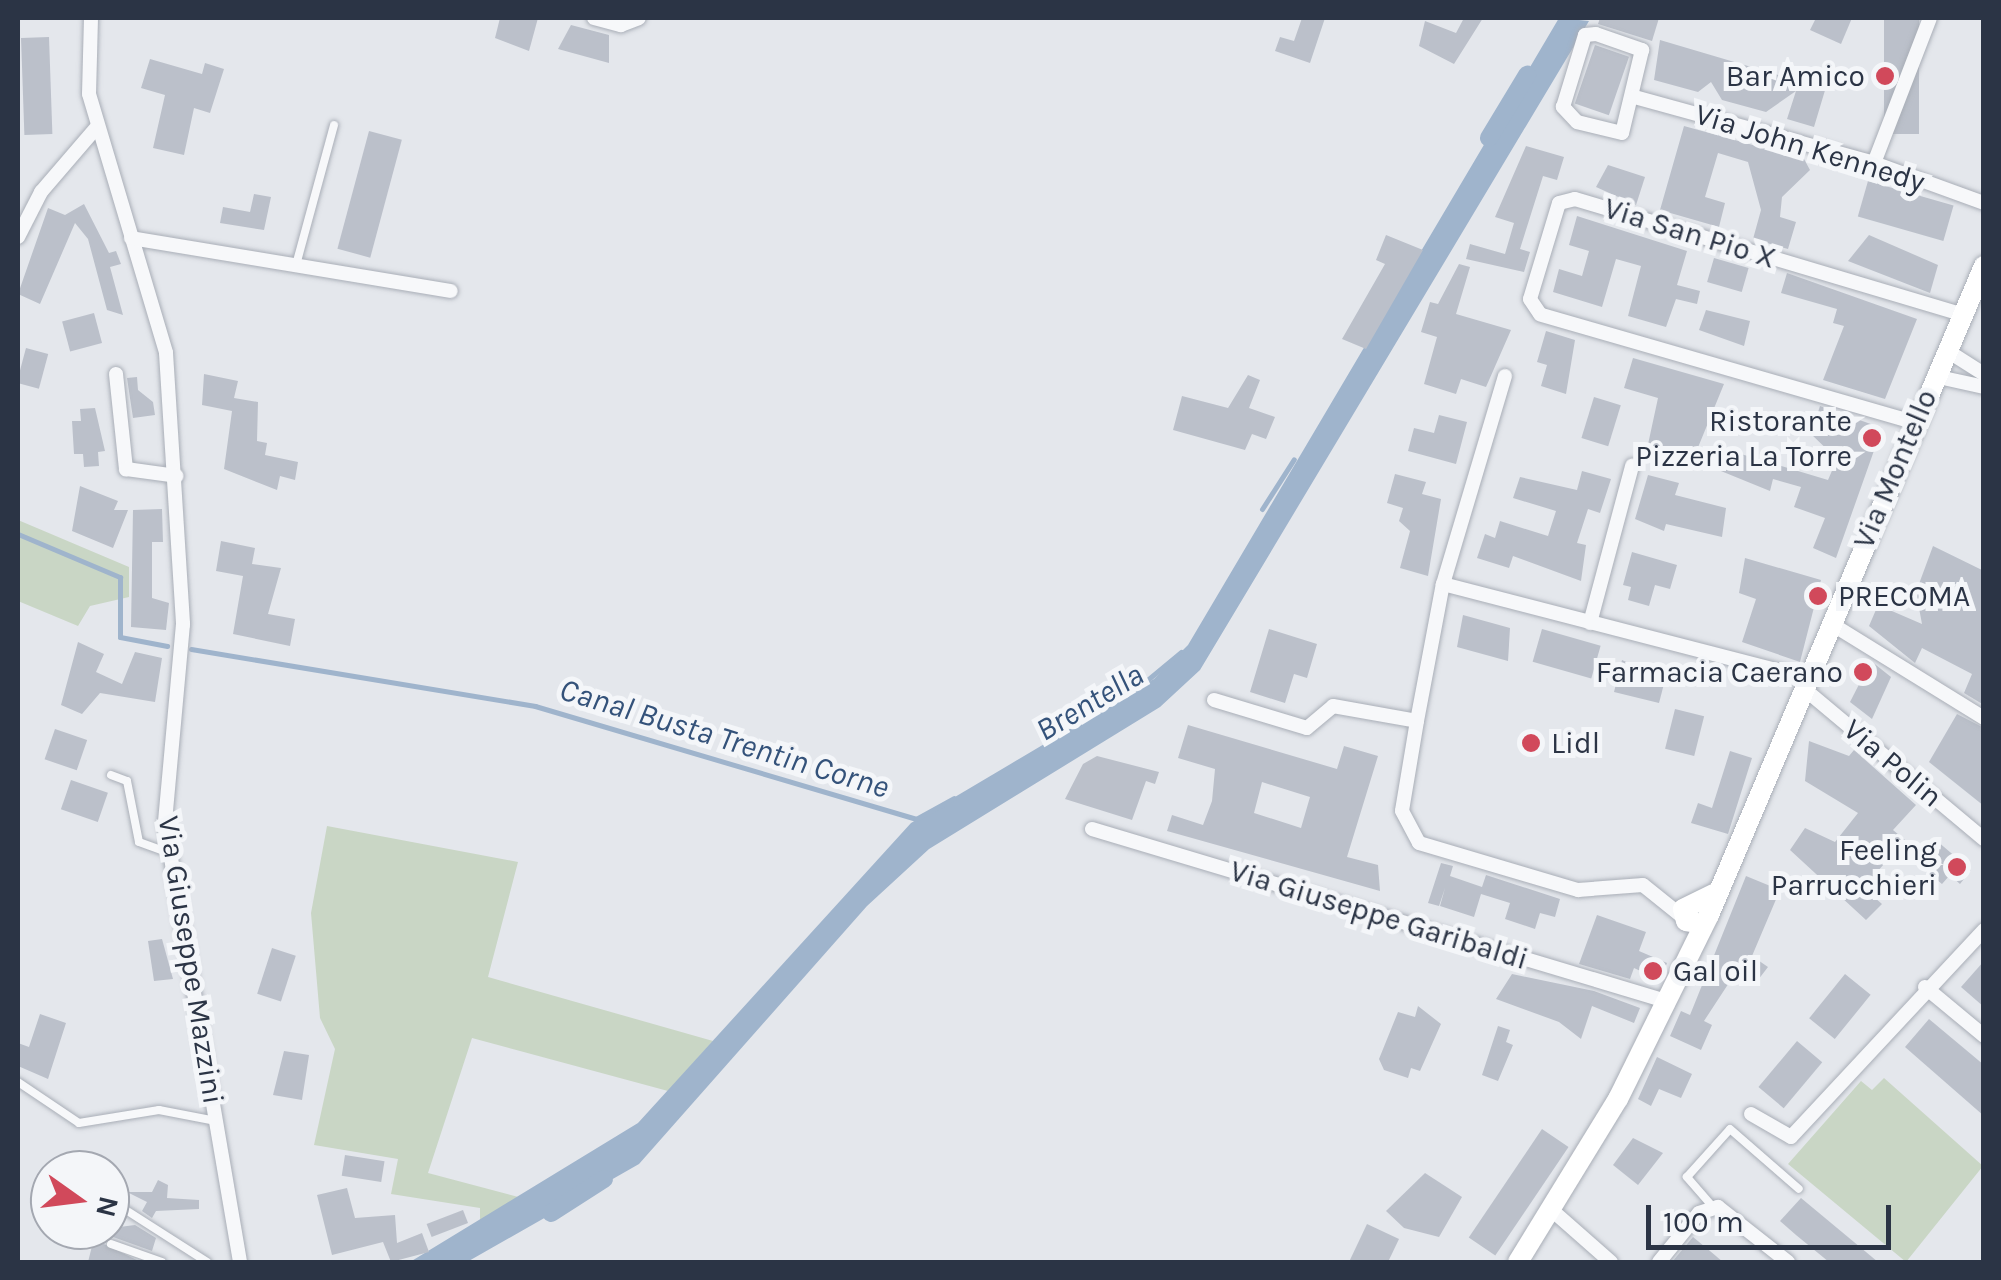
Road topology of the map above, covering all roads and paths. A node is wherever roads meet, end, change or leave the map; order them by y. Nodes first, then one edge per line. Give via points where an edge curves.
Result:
1 (91, 18) edge
2 (594, 18) edge
3 (639, 18) edge
4 (1930, 18) edge
5 (1635, 97) junction
6 (334, 125) dead end
7 (96, 127) junction
8 (1874, 162) junction
9 (1984, 203) edge
10 (18, 237) edge
11 (130, 238) junction
12 (1984, 266) edge
13 (295, 269) junction
14 (451, 291) dead end
15 (1961, 314) junction
16 (1946, 350) junction
17 (116, 374) dead end
18 (1984, 374) edge
19 (1505, 376) dead end
20 (1934, 376) junction
21 (1984, 387) edge
22 (1913, 422) junction
23 (1632, 466) dead end
24 (177, 476) junction
25 (1444, 584) junction
26 (1590, 623) junction
27 (1830, 623) junction
28 (1804, 682) junction
29 (1214, 700) dead end
30 (1984, 718) edge
31 (1417, 721) junction
32 (111, 775) dead end
33 (1092, 829) dead end
34 (1984, 840) edge
35 (170, 853) junction
36 (1696, 913) junction
37 (1984, 930) edge
38 (1925, 987) junction
39 (1666, 1001) junction
40 (1984, 1036) edge
41 (18, 1082) edge
42 (1751, 1114) dead end
43 (217, 1121) junction
44 (1799, 1189) dead end
45 (1713, 1207) junction
46 (1554, 1212) junction
47 (130, 1213) edge
48 (129, 1250) edge
49 (162, 1262) edge
50 (207, 1262) edge
51 (240, 1262) edge
52 (1518, 1262) edge
53 (1611, 1262) edge
54 (1659, 1262) edge
55 (1788, 1262) edge

1 - 7 street, Via Giuseppe Mazzini via 89,94
2 - 3 street via 622,25
4 - 8 street
5 - 5 street via 1642,50 1585,35 1566,117 1622,133
5 - 8 street, Via John Kennedy
6 - 13 lane
7 - 10 street via 41,192
7 - 11 street, Via Giuseppe Mazzini
8 - 9 street, Via John Kennedy
11 - 13 street
11 - 24 street, Via Giuseppe Mazzini via 166,353
12 - 15 main road, Via Montello
13 - 14 street
15 - 16 main road, Via Montello
15 - 22 street, Via San Pio X via 1574,199 1559,203 1530,299 1540,314
16 - 18 street
16 - 20 main road, Via Montello
17 - 24 street via 126,470
19 - 25 street
20 - 21 street
20 - 22 main road, Via Montello
22 - 27 main road, Via Montello
23 - 26 street
24 - 35 street, Via Giuseppe Mazzini via 183,624 166,804
25 - 26 street
25 - 31 street
26 - 28 street
27 - 28 main road, Via Montello
27 - 30 street
28 - 34 street, Via Polin
28 - 36 main road, Via Montello
29 - 31 street via 1313,729 1333,706
31 - 36 street via 1402,812 1419,842 1578,890 1644,885
32 - 35 lane via 127,782 139,842
33 - 39 street, Via Giuseppe Garibaldi
35 - 43 street, Via Giuseppe Mazzini
36 - 39 main road, Via Montello
37 - 38 street
38 - 40 street
38 - 42 street via 1791,1137
39 - 46 main road, Via Montello
41 - 43 lane via 79,1123 159,1110
43 - 51 street, Via Giuseppe Mazzini
44 - 45 lane via 1730,1129 1687,1178
45 - 54 street
45 - 55 street via 1734,1213
46 - 52 main road, Via Montello
46 - 53 street
47 - 50 lane
48 - 49 lane

